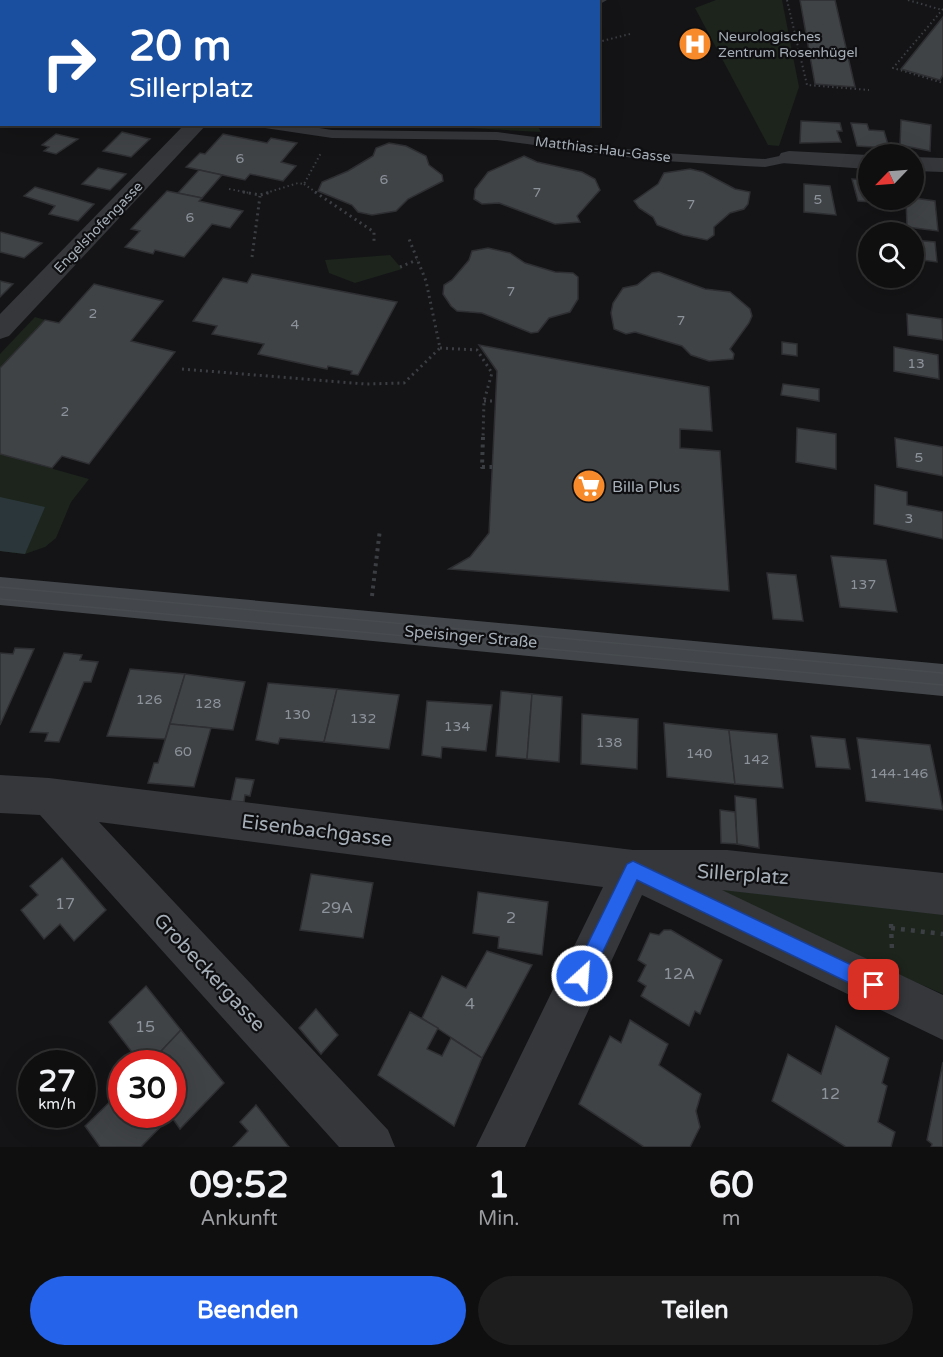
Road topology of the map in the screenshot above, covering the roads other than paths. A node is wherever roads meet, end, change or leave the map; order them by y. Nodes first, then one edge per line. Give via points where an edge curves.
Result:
1 (195, 126) edge
2 (278, 126) edge
3 (789, 158) joint
4 (858, 161) edge
5 (924, 164) edge
6 (943, 165) edge
7 (0, 330) edge
8 (0, 591) edge
9 (943, 680) edge
10 (0, 794) edge
11 (49, 797) junction
12 (633, 870) junction
13 (943, 894) edge
14 (943, 1018) edge
15 (371, 1147) edge
16 (500, 1147) edge

1 - 7 street, Engelshofengasse
2 - 3 lane, Matthias-Hau-Gasse via 332,134 497,136 649,156 765,163
3 - 4 street, Matthias-Hau-Gasse
5 - 6 street
8 - 9 main road, Speisinger Straße
10 - 11 street, Eisenbachgasse
11 - 12 street, Eisenbachgasse
11 - 15 street, Grobeckergasse
12 - 13 street, Sillerplatz via 727,870
12 - 14 street, Sillerplatz
12 - 16 street

